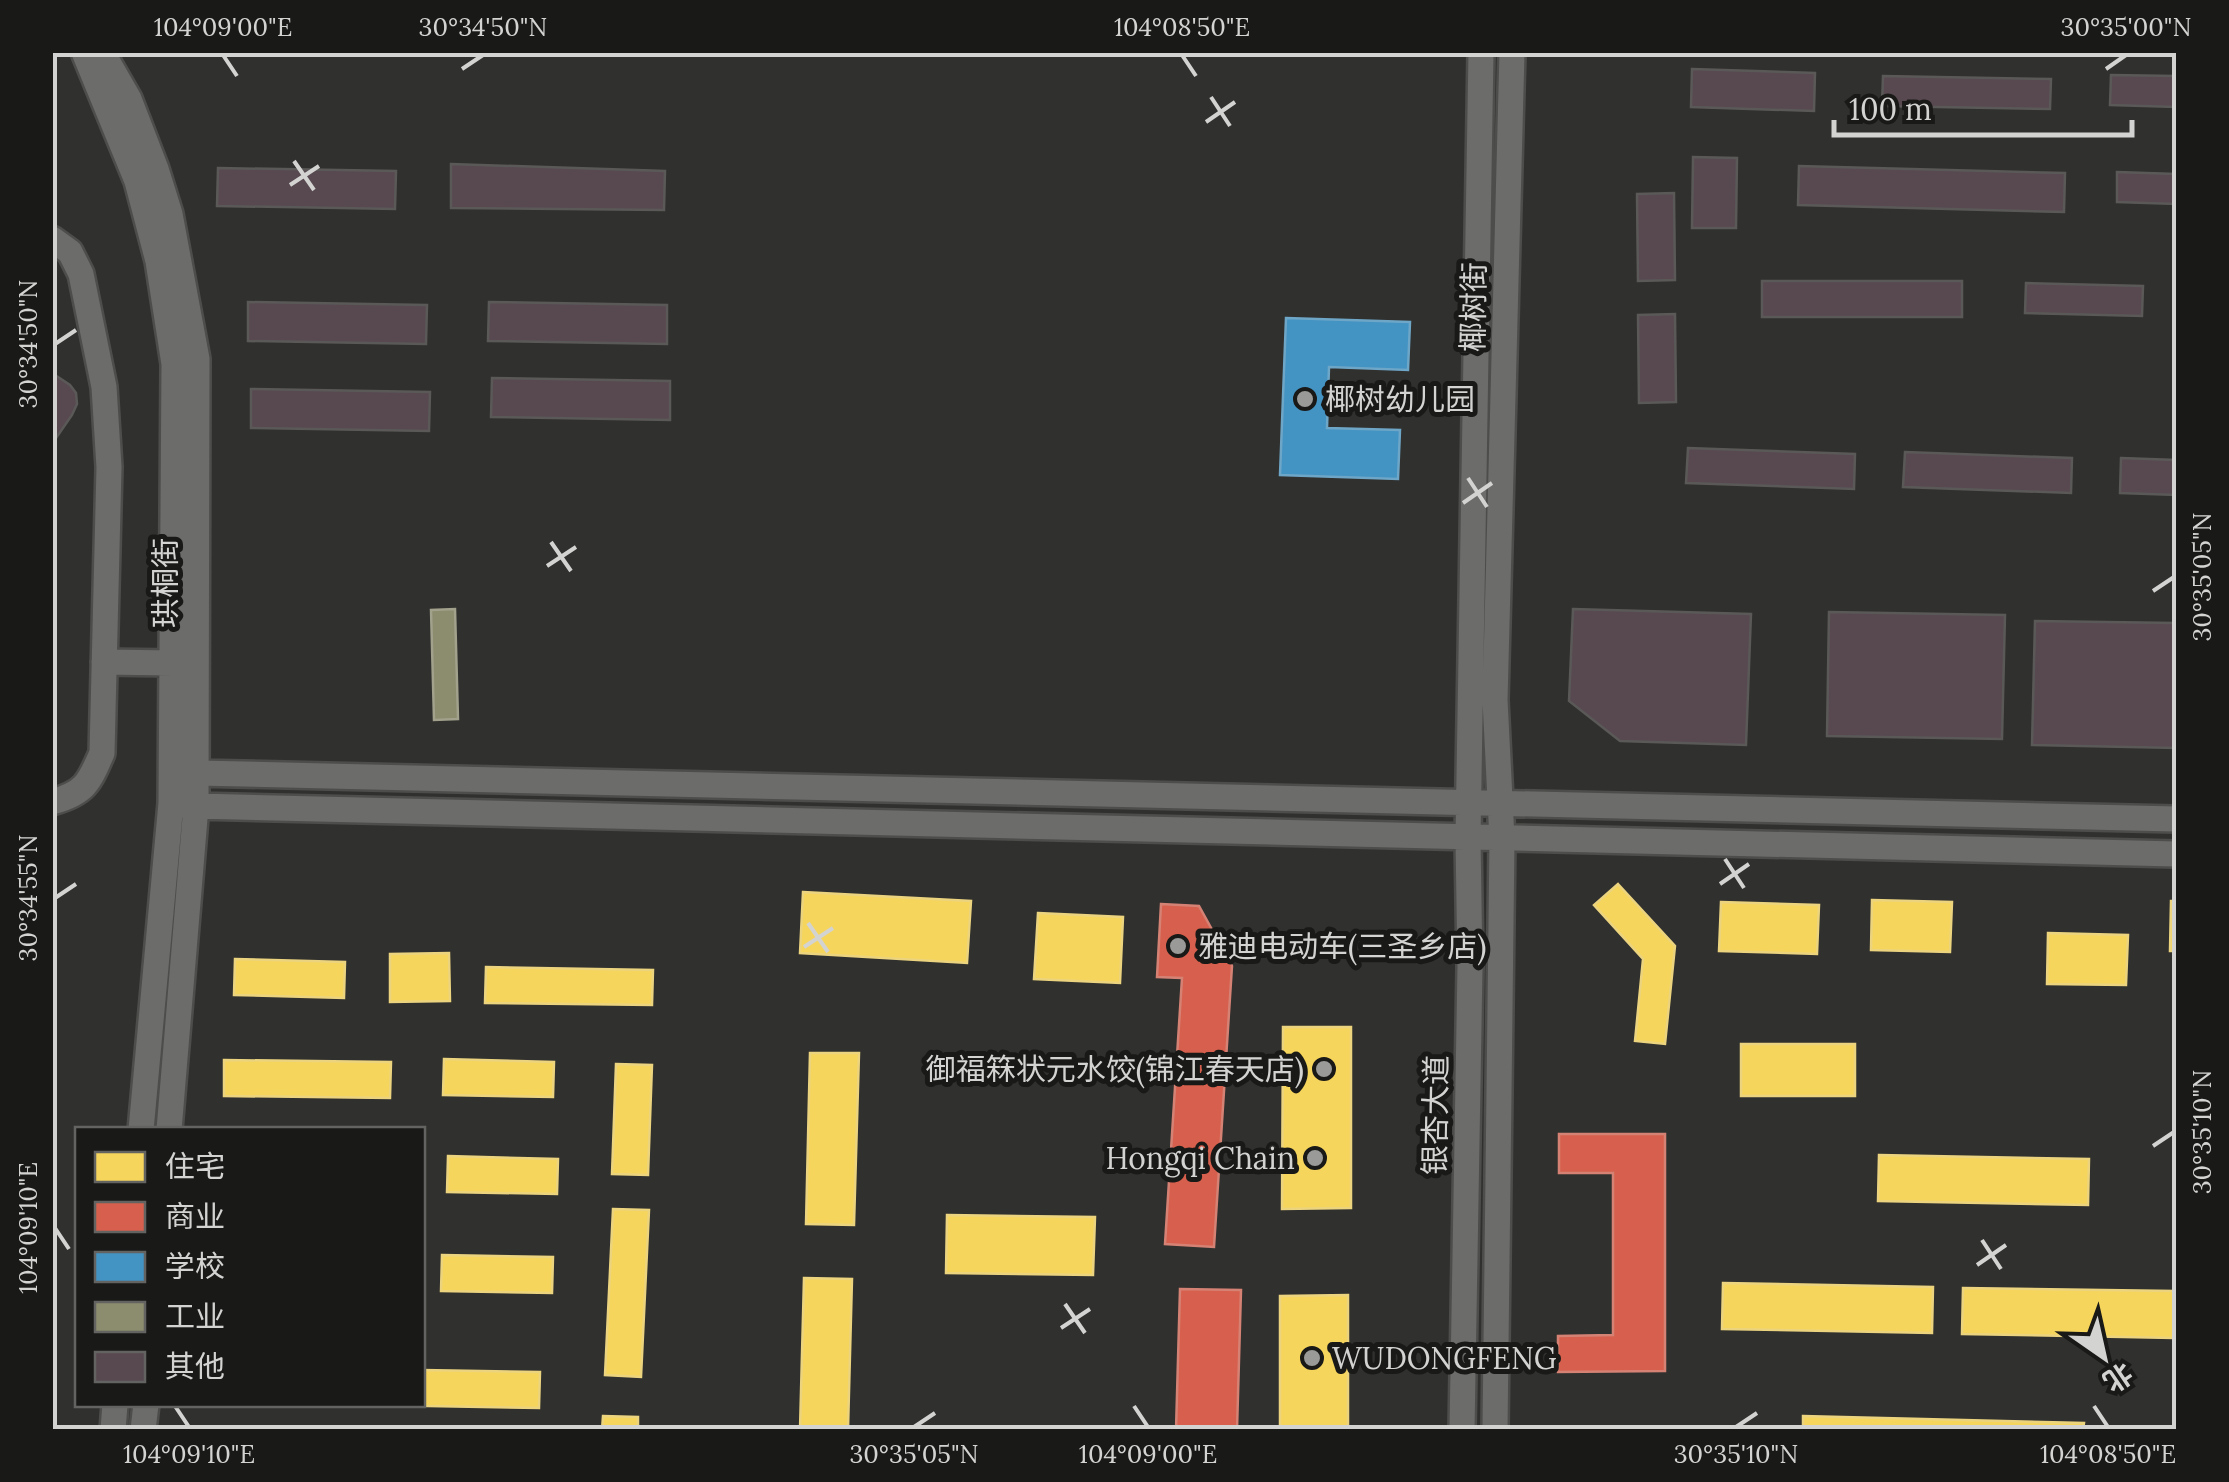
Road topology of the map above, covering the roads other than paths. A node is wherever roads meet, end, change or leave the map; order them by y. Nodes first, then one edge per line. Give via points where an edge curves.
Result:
1 (84, 52) edge
2 (102, 52) edge
3 (1480, 52) edge
4 (1512, 52) edge
5 (52, 239) edge
6 (104, 662) junction
7 (173, 663) junction
8 (184, 771) junction
9 (52, 802) edge
10 (1469, 802) junction
11 (184, 804) junction
12 (1502, 804) junction
13 (2176, 819) edge
14 (1468, 838) junction
15 (1502, 839) junction
16 (2176, 854) edge
17 (141, 1127) edge
18 (169, 1127) edge
19 (1462, 1430) edge
20 (1496, 1430) edge

1 - 7 street, 珙桐街 via 137,181 174,364
2 - 8 street, 珙桐街 via 129,99 170,214 197,360
3 - 10 street, 椰树街
4 - 12 street, 椰树街 via 1496,700
5 - 6 street via 70,252 81,274 104,387
6 - 7 street
6 - 9 street via 102,753 75,795
7 - 8 street, 珙桐街
8 - 10 street
8 - 11 street, 珙桐街
10 - 12 street
10 - 14 street, 银杏大道
11 - 14 street
11 - 17 street, 珙桐街
11 - 18 street, 珙桐街
12 - 13 street
12 - 15 street
14 - 15 street
14 - 19 street, 银杏大道
15 - 16 street
15 - 20 street

